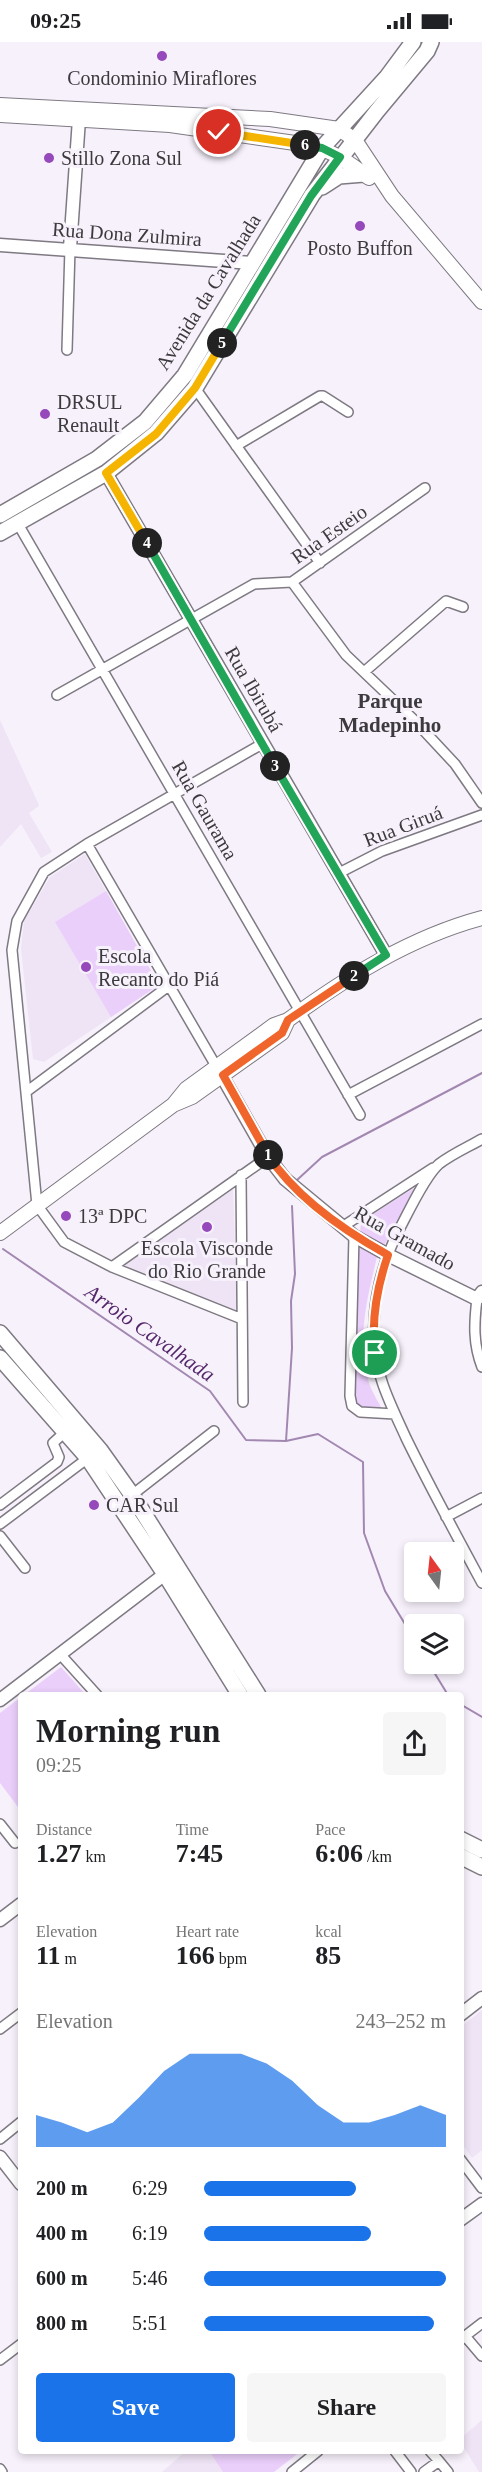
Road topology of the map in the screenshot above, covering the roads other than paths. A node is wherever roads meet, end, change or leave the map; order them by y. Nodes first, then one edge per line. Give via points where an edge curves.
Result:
1 (413, 42) edge
2 (431, 42) edge
3 (0, 105) edge
4 (0, 115) edge
5 (79, 119) junction
6 (270, 119) junction
7 (339, 129) junction
8 (267, 139) junction
9 (355, 140) junction
10 (322, 148) junction
11 (340, 157) junction
12 (364, 174) junction
13 (312, 195) junction
14 (392, 196) junction
15 (0, 245) edge
16 (70, 248) junction
17 (252, 263) junction
18 (482, 302) edge
19 (67, 350) dead end
20 (195, 388) junction
21 (348, 411) dead end
22 (236, 446) junction
23 (106, 473) junction
24 (425, 488) dead end
25 (0, 515) edge
26 (18, 524) junction
27 (0, 533) edge
28 (320, 563) junction
29 (292, 582) junction
30 (463, 607) dead end
31 (191, 618) junction
32 (102, 669) junction
33 (364, 672) junction
34 (57, 695) dead end
35 (262, 744) junction
36 (175, 793) junction
37 (482, 803) edge
38 (482, 815) edge
39 (87, 844) junction
40 (339, 873) junction
41 (482, 918) edge
42 (386, 955) junction
43 (170, 986) junction
44 (300, 1011) junction
45 (482, 1024) edge
46 (220, 1070) junction
47 (26, 1092) junction
48 (348, 1095) junction
49 (360, 1115) dead end
50 (482, 1139) edge
51 (268, 1157) junction
52 (438, 1165) junction
53 (241, 1175) junction
54 (37, 1205) junction
55 (342, 1227) junction
56 (1, 1232) edge
57 (354, 1236) junction
58 (388, 1255) junction
59 (112, 1267) junction
60 (479, 1295) edge
61 (242, 1319) junction
62 (0, 1333) edge
63 (0, 1358) edge
64 (482, 1366) edge
65 (243, 1402) dead end
66 (395, 1414) junction
67 (214, 1431) dead end
68 (65, 1432) junction
69 (88, 1458) junction
70 (132, 1495) junction
71 (482, 1498) edge
72 (0, 1505) edge
73 (446, 1517) junction
74 (0, 1524) edge
75 (0, 1536) edge
76 (25, 1569) dead end
77 (165, 1574) junction
78 (482, 1583) edge
79 (60, 1654) junction
80 (94, 1692) edge
81 (238, 1692) edge
82 (256, 1692) edge
83 (0, 1700) edge
84 (0, 1824) edge
85 (464, 1841) edge
86 (15, 1843) dead end
87 (482, 1850) edge
88 (464, 1858) edge
89 (482, 1867) edge
90 (18, 1906) edge
91 (0, 1920) edge
92 (482, 1998) edge
93 (464, 2012) edge
94 (18, 2015) edge
95 (0, 2029) edge
96 (18, 2124) edge
97 (0, 2139) edge
98 (0, 2157) edge
99 (464, 2164) edge
100 (18, 2180) edge
101 (482, 2187) edge
102 (482, 2204) edge
103 (464, 2217) edge
104 (482, 2323) edge
105 (464, 2337) edge
106 (464, 2339) edge
107 (18, 2346) edge
108 (482, 2356) edge
109 (0, 2360) edge
110 (314, 2454) edge
111 (397, 2454) edge
112 (433, 2454) edge
113 (439, 2461) junction
114 (292, 2472) edge
115 (411, 2472) edge
116 (424, 2472) edge
117 (448, 2472) edge

1 - 7 main road, Avenida da Cavalhada
2 - 9 main road, Avenida da Cavalhada
3 - 6 main road
4 - 5 main road
5 - 8 main road via 170,125
5 - 16 street
6 - 7 main road
6 - 8 main road
7 - 9 main road
7 - 10 main road, Avenida da Cavalhada
8 - 10 main road
9 - 11 main road, Avenida da Cavalhada
9 - 14 main road
10 - 11 main road
10 - 17 main road, Avenida da Cavalhada
11 - 12 main road
11 - 13 main road, Avenida da Cavalhada
12 - 13 main road via 339,176
12 - 14 main road
13 - 20 main road, Avenida da Cavalhada
14 - 18 main road
15 - 16 street, Rua Dona Zulmira
16 - 17 street, Rua Dona Zulmira
16 - 19 street
17 - 25 main road, Avenida da Cavalhada via 185,375 145,422 97,459
20 - 22 street
20 - 23 main road, Avenida da Cavalhada via 156,434
21 - 22 street via 320,396
22 - 28 street
23 - 26 main road, Avenida da Cavalhada
23 - 31 street, Rua Ibirubá
24 - 28 street, Rua Esteio
26 - 27 main road, Avenida da Cavalhada
26 - 32 street, Rua Gaurama
28 - 29 street, Rua Esteio
29 - 31 street, Rua Esteio via 254,584
29 - 33 street via 346,655
30 - 33 street via 446,601
31 - 32 street, Rua Esteio
31 - 35 street, Rua Ibirubá
32 - 34 street, Rua Esteio
32 - 36 street, Rua Gaurama
33 - 37 street via 455,764
35 - 36 street
35 - 40 street, Rua Ibirubá
36 - 39 street
36 - 44 street, Rua Gaurama
38 - 40 street, Rua Giruá via 382,851
39 - 43 street, Rua Gramado
39 - 47 street via 44,872 17,921 12,950
40 - 42 street, Rua Ibirubá
41 - 42 main road
42 - 44 main road
43 - 46 street, Rua Gramado
43 - 47 street
44 - 46 main road via 288,1020 282,1033
44 - 48 street, Rua Gaurama
45 - 48 street
46 - 51 street, Rua Gramado
46 - 54 main road via 192,1097 173,1105
47 - 54 street
48 - 49 street, Rua Gaurama
50 - 52 street
51 - 53 street
51 - 55 street, Rua Gramado via 285,1179
52 - 55 street
52 - 58 street via 415,1198
53 - 59 street
53 - 61 street
54 - 56 main road
54 - 59 street via 64,1242
55 - 57 street, Rua Gramado
57 - 58 street, Rua Gramado
57 - 66 street via 352,1406 360,1412
58 - 60 street, Rua Gramado
58 - 66 street via 375,1307 374,1340 377,1365
59 - 61 street
60 - 64 street via 473,1325
61 - 65 street
62 - 70 main road via 100,1450
63 - 68 main road
66 - 73 street
67 - 70 street
68 - 69 main road
68 - 72 street via 53,1443 57,1462
69 - 74 street
69 - 77 main road
70 - 82 main road
71 - 73 street
73 - 78 street
75 - 76 street
77 - 79 street
77 - 81 main road
79 - 80 street
79 - 83 street
84 - 86 street
85 - 87 main road
88 - 89 main road
90 - 91 street
92 - 93 street
94 - 95 street
96 - 97 street
98 - 100 street
99 - 101 street
102 - 103 street
104 - 105 street
106 - 108 street
107 - 109 street
110 - 114 street
111 - 115 street
112 - 113 street
113 - 116 street
113 - 117 street

